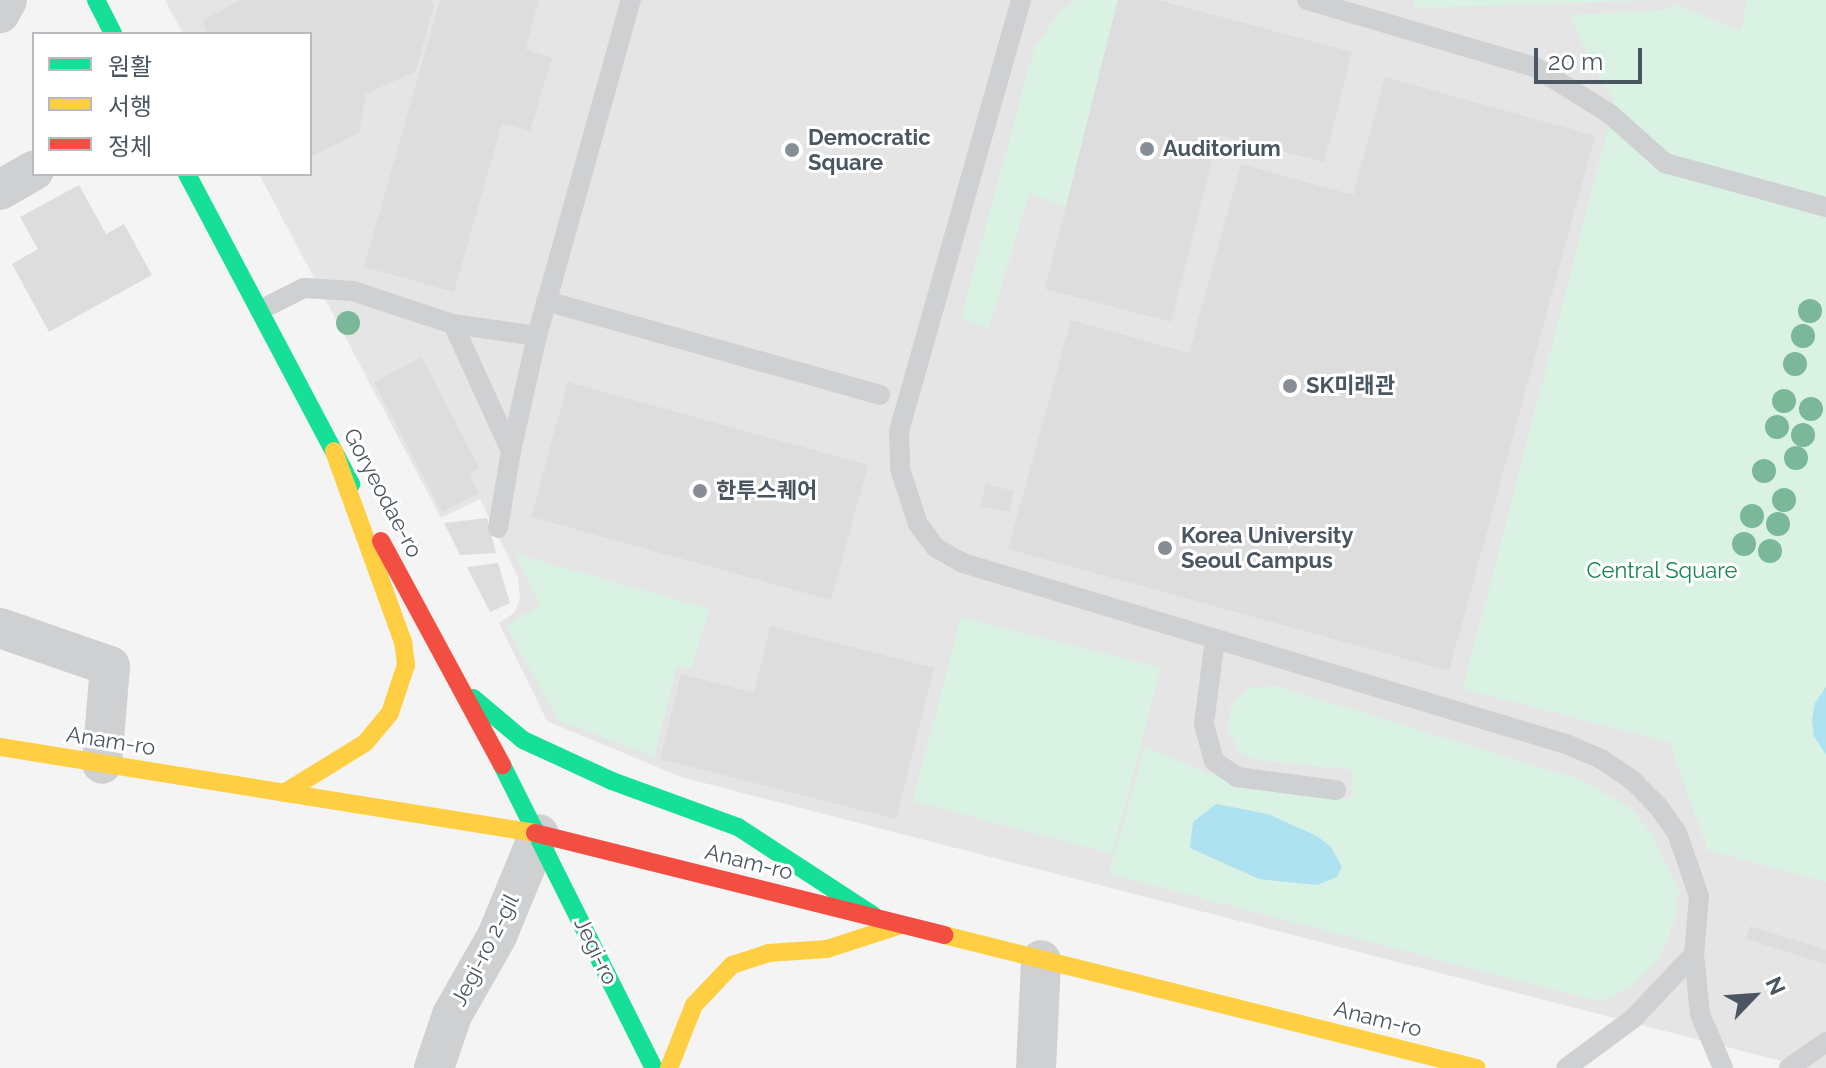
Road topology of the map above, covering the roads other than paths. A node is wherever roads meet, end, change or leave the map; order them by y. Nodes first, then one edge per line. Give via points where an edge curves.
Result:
1 (7, 0) edge
2 (96, 0) edge
3 (631, 0) edge
4 (1021, 0) edge
5 (1307, 0) edge
6 (0, 13) edge
7 (112, 32) edge
8 (188, 176) edge
9 (1826, 207) edge
10 (546, 301) junction
11 (260, 310) junction
12 (453, 324) junction
13 (537, 336) junction
14 (880, 395) dead end
15 (334, 451) junction
16 (511, 451) junction
17 (498, 528) dead end
18 (0, 628) edge
19 (1215, 639) junction
20 (456, 683) junction
21 (0, 747) edge
22 (102, 764) junction
23 (1336, 790) dead end
24 (284, 793) junction
25 (539, 834) junction
26 (879, 919) junction
27 (901, 925) junction
28 (1694, 954) junction
29 (1041, 960) junction
30 (1826, 1042) edge
31 (434, 1068) edge
32 (654, 1068) edge
33 (669, 1068) edge
34 (1036, 1068) edge
35 (1477, 1068) edge
36 (1566, 1068) edge
37 (1723, 1068) edge
38 (1789, 1068) edge

1 - 6 street
2 - 7 main road
3 - 10 lane
4 - 19 lane via 905,404 899,431 904,488 926,537 949,556
5 - 9 lane via 1535,67 1610,114 1665,163
8 - 11 main road, Goryeodae-ro
10 - 13 lane
10 - 14 lane
11 - 12 lane via 304,288 353,291
11 - 15 main road, Goryeodae-ro
12 - 13 lane
12 - 16 lane
13 - 16 lane
15 - 20 main road, Goryeodae-ro
15 - 24 main road via 403,642 406,665 390,713 365,743
16 - 17 lane
18 - 22 street via 110,666
19 - 23 lane via 1204,724 1214,761 1237,777
19 - 28 lane via 1459,710 1601,759 1632,780 1677,833 1699,896
20 - 25 main road, Goryeodae-ro
20 - 26 main road via 523,740 612,781 738,827
21 - 22 main road, Anam-ro
22 - 24 main road, Anam-ro
24 - 25 main road, Anam-ro
25 - 26 main road, Anam-ro
25 - 31 street, Jegi-ro 2-gil via 497,936 452,1015
25 - 32 main road, Jegi-ro
26 - 27 main road, Anam-ro
27 - 29 main road, Anam-ro
27 - 33 main road via 827,949 768,953 732,965 694,1005
28 - 36 lane via 1634,1018
28 - 37 lane via 1700,1014
29 - 34 street
29 - 35 main road, Anam-ro
30 - 38 lane

